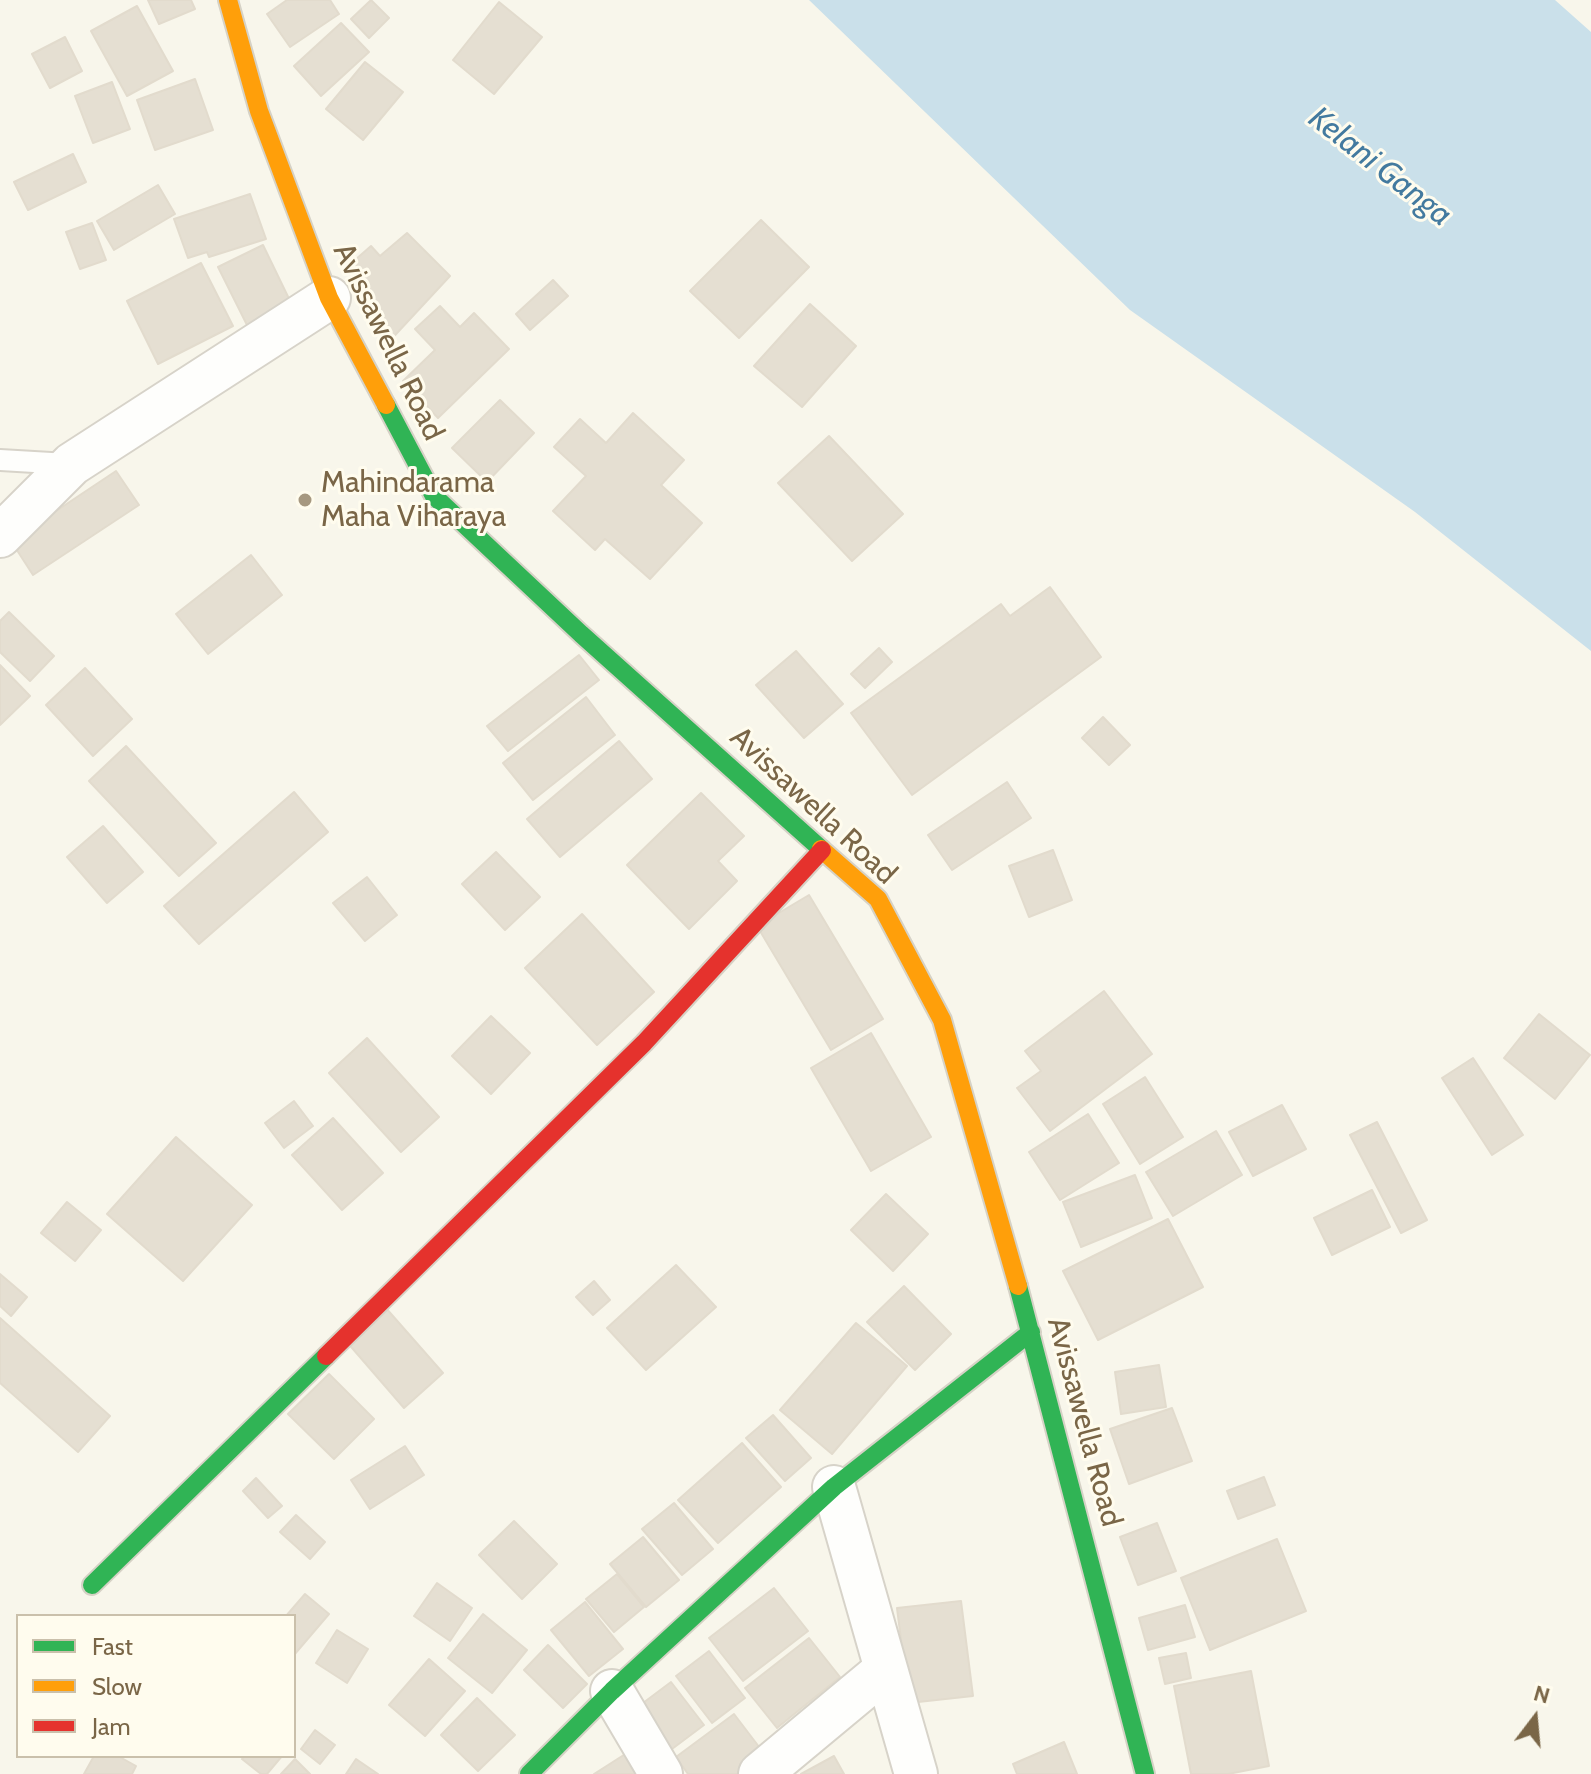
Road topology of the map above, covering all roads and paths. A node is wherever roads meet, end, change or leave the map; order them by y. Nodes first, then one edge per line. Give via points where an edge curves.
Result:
1 (228, 0) edge
2 (329, 298) junction
3 (0, 460) edge
4 (72, 464) junction
5 (0, 536) edge
6 (822, 850) junction
7 (1031, 1332) junction
8 (834, 1487) junction
9 (92, 1585) dead end
10 (885, 1670) junction
11 (612, 1691) junction
12 (529, 1774) edge
13 (661, 1774) edge
14 (760, 1774) edge
15 (916, 1774) edge
16 (1145, 1774) edge

1 - 2 main road, Avissawella Road via 259,111
2 - 4 street
2 - 6 main road, Avissawella Road via 434,496
3 - 4 lane
4 - 5 street
6 - 7 main road, Avissawella Road via 878,899 942,1020
6 - 9 main road via 644,1043
7 - 8 main road
7 - 16 main road, Avissawella Road
8 - 10 street
8 - 11 main road
10 - 14 street
10 - 15 street
11 - 12 main road
11 - 13 street

